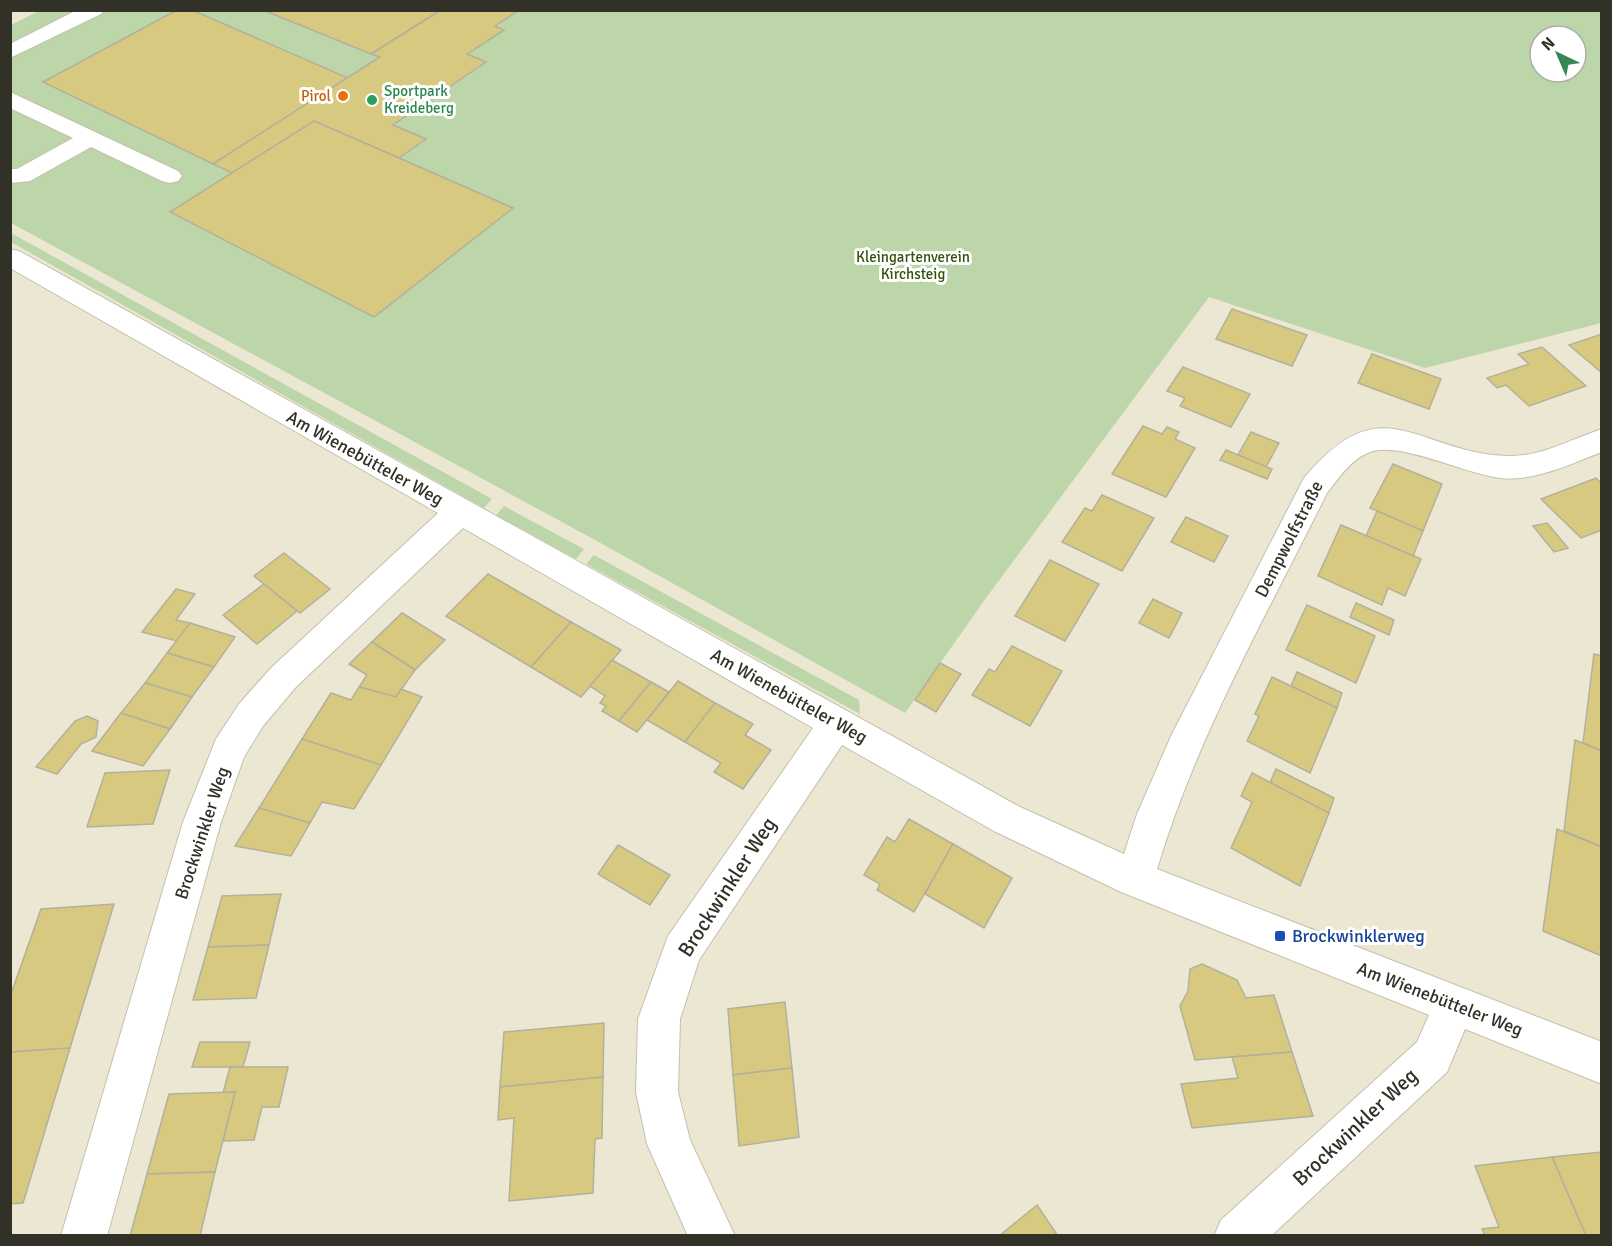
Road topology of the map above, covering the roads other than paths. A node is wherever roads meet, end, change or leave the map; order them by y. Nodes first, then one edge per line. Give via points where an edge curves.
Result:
1 (94, 10) edge
2 (10, 52) edge
3 (10, 99) edge
4 (91, 137) junction
5 (10, 176) edge
6 (170, 176) dead end
7 (10, 258) edge
8 (1602, 440) edge
9 (460, 512) junction
10 (837, 723) junction
11 (1134, 879) junction
12 (1455, 1005) junction
13 (1602, 1063) edge
14 (84, 1236) edge
15 (712, 1236) edge
16 (1237, 1236) edge

1 - 2 street
3 - 4 street
4 - 5 street via 22,176
4 - 6 street
7 - 9 street, Am Wienebütteler Weg
8 - 11 street, Dempwolfstraße via 1540,462 1501,468 1408,441 1384,438 1364,440 1329,465 1185,745 1155,814
9 - 10 street, Am Wienebütteler Weg
9 - 14 street, Brockwinkler Weg via 283,678 251,715 230,750 202,822
10 - 11 street, Am Wienebütteler Weg via 1007,819
10 - 15 street, Brockwinkler Weg via 682,950 659,1019 657,1092 669,1144
11 - 12 street, Am Wienebütteler Weg
12 - 13 street, Am Wienebütteler Weg
12 - 16 street, Brockwinkler Weg via 1432,1057

